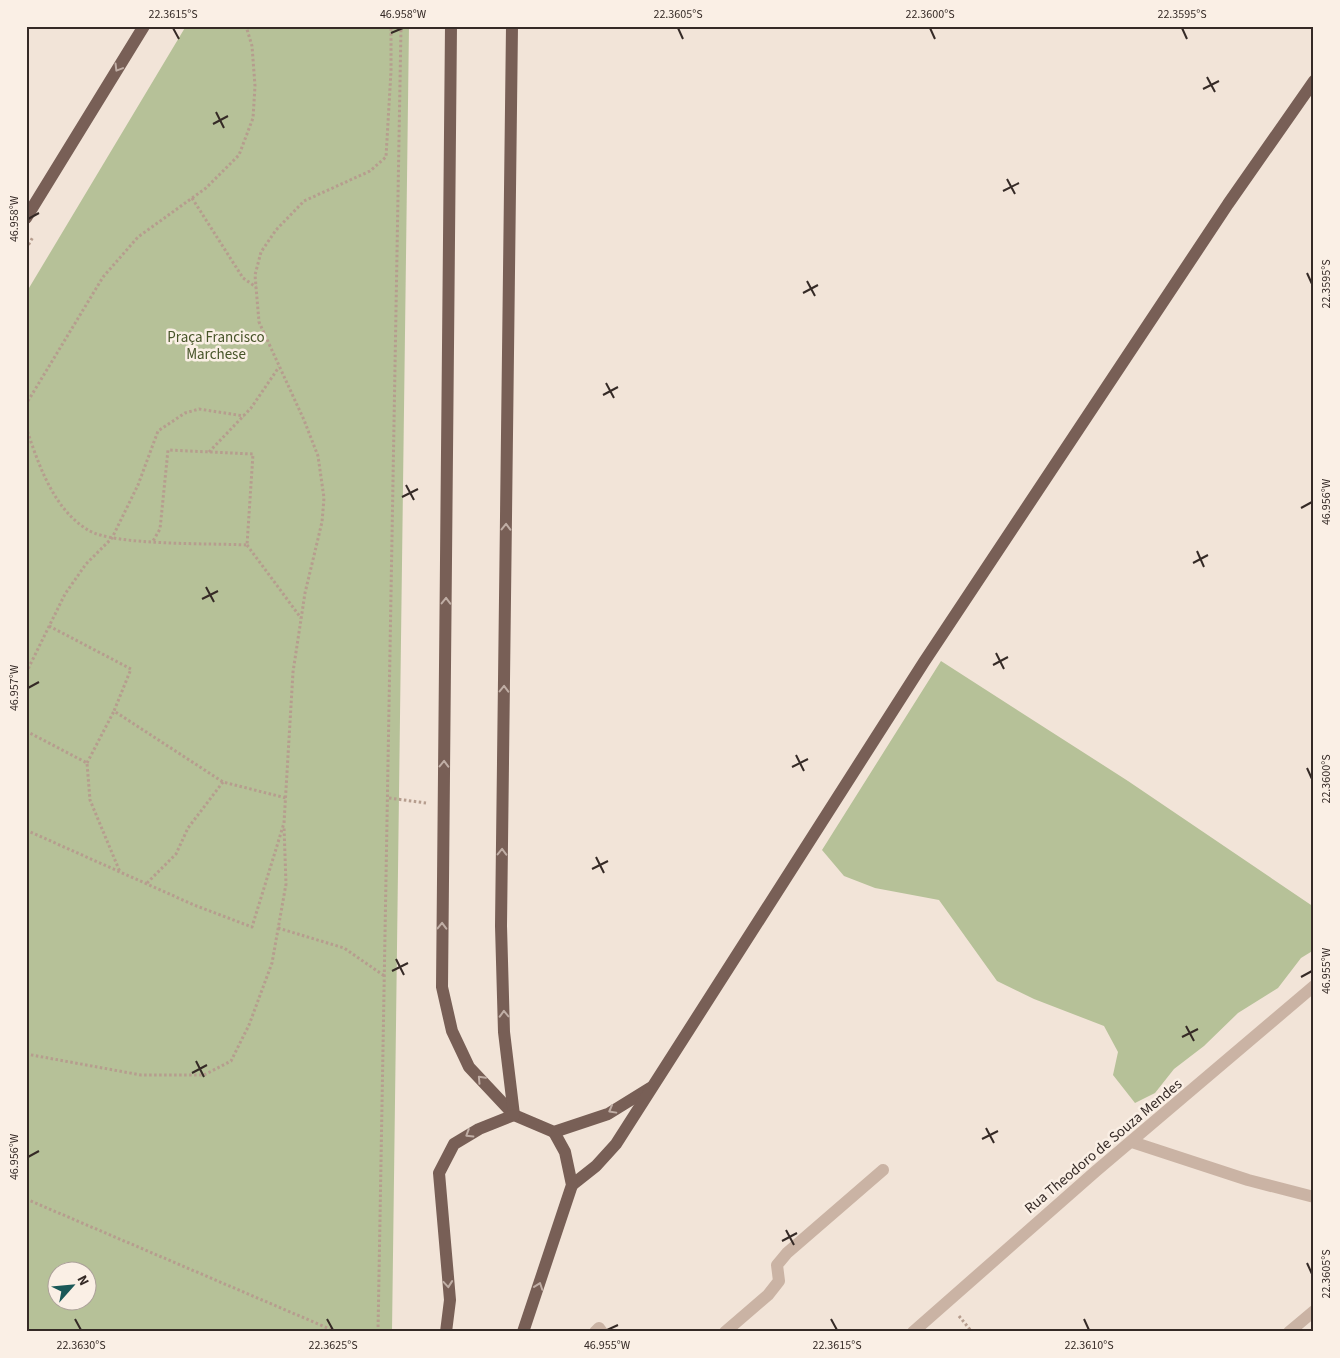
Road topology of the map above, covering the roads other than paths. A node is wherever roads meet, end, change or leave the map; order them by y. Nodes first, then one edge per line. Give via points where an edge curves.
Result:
1 (144, 26) edge
2 (451, 26) edge
3 (512, 26) edge
4 (1314, 80) edge
5 (26, 218) edge
6 (1314, 986) edge
7 (654, 1085) junction
8 (514, 1115) junction
9 (554, 1132) junction
10 (1132, 1142) junction
11 (883, 1170) dead end
12 (572, 1185) junction
13 (1314, 1197) edge
14 (1314, 1311) edge
15 (446, 1332) edge
16 (523, 1332) edge
17 (595, 1332) edge
18 (602, 1332) edge
19 (725, 1332) edge
20 (914, 1332) edge
21 (1289, 1332) edge

1 -> 5 main road
8 -> 2 main road via 469,1067 450,1022 442,987
8 -> 3 main road via 504,1032 501,926
4 - 7 main road via 924,662
6 - 10 street, Rua Theodoro de Souza Mendes
7 -> 9 main road via 608,1114
7 - 12 main road via 616,1144
8 - 9 main road
8 -> 15 main road via 478,1129 454,1144 439,1173 450,1300
9 - 12 main road via 565,1152
10 - 13 street via 1248,1180
10 - 20 street, Rua Theodoro de Souza Mendes
11 - 19 street via 787,1252 777,1265 779,1282
16 -> 12 main road
14 - 21 street
17 - 18 street via 599,1328

